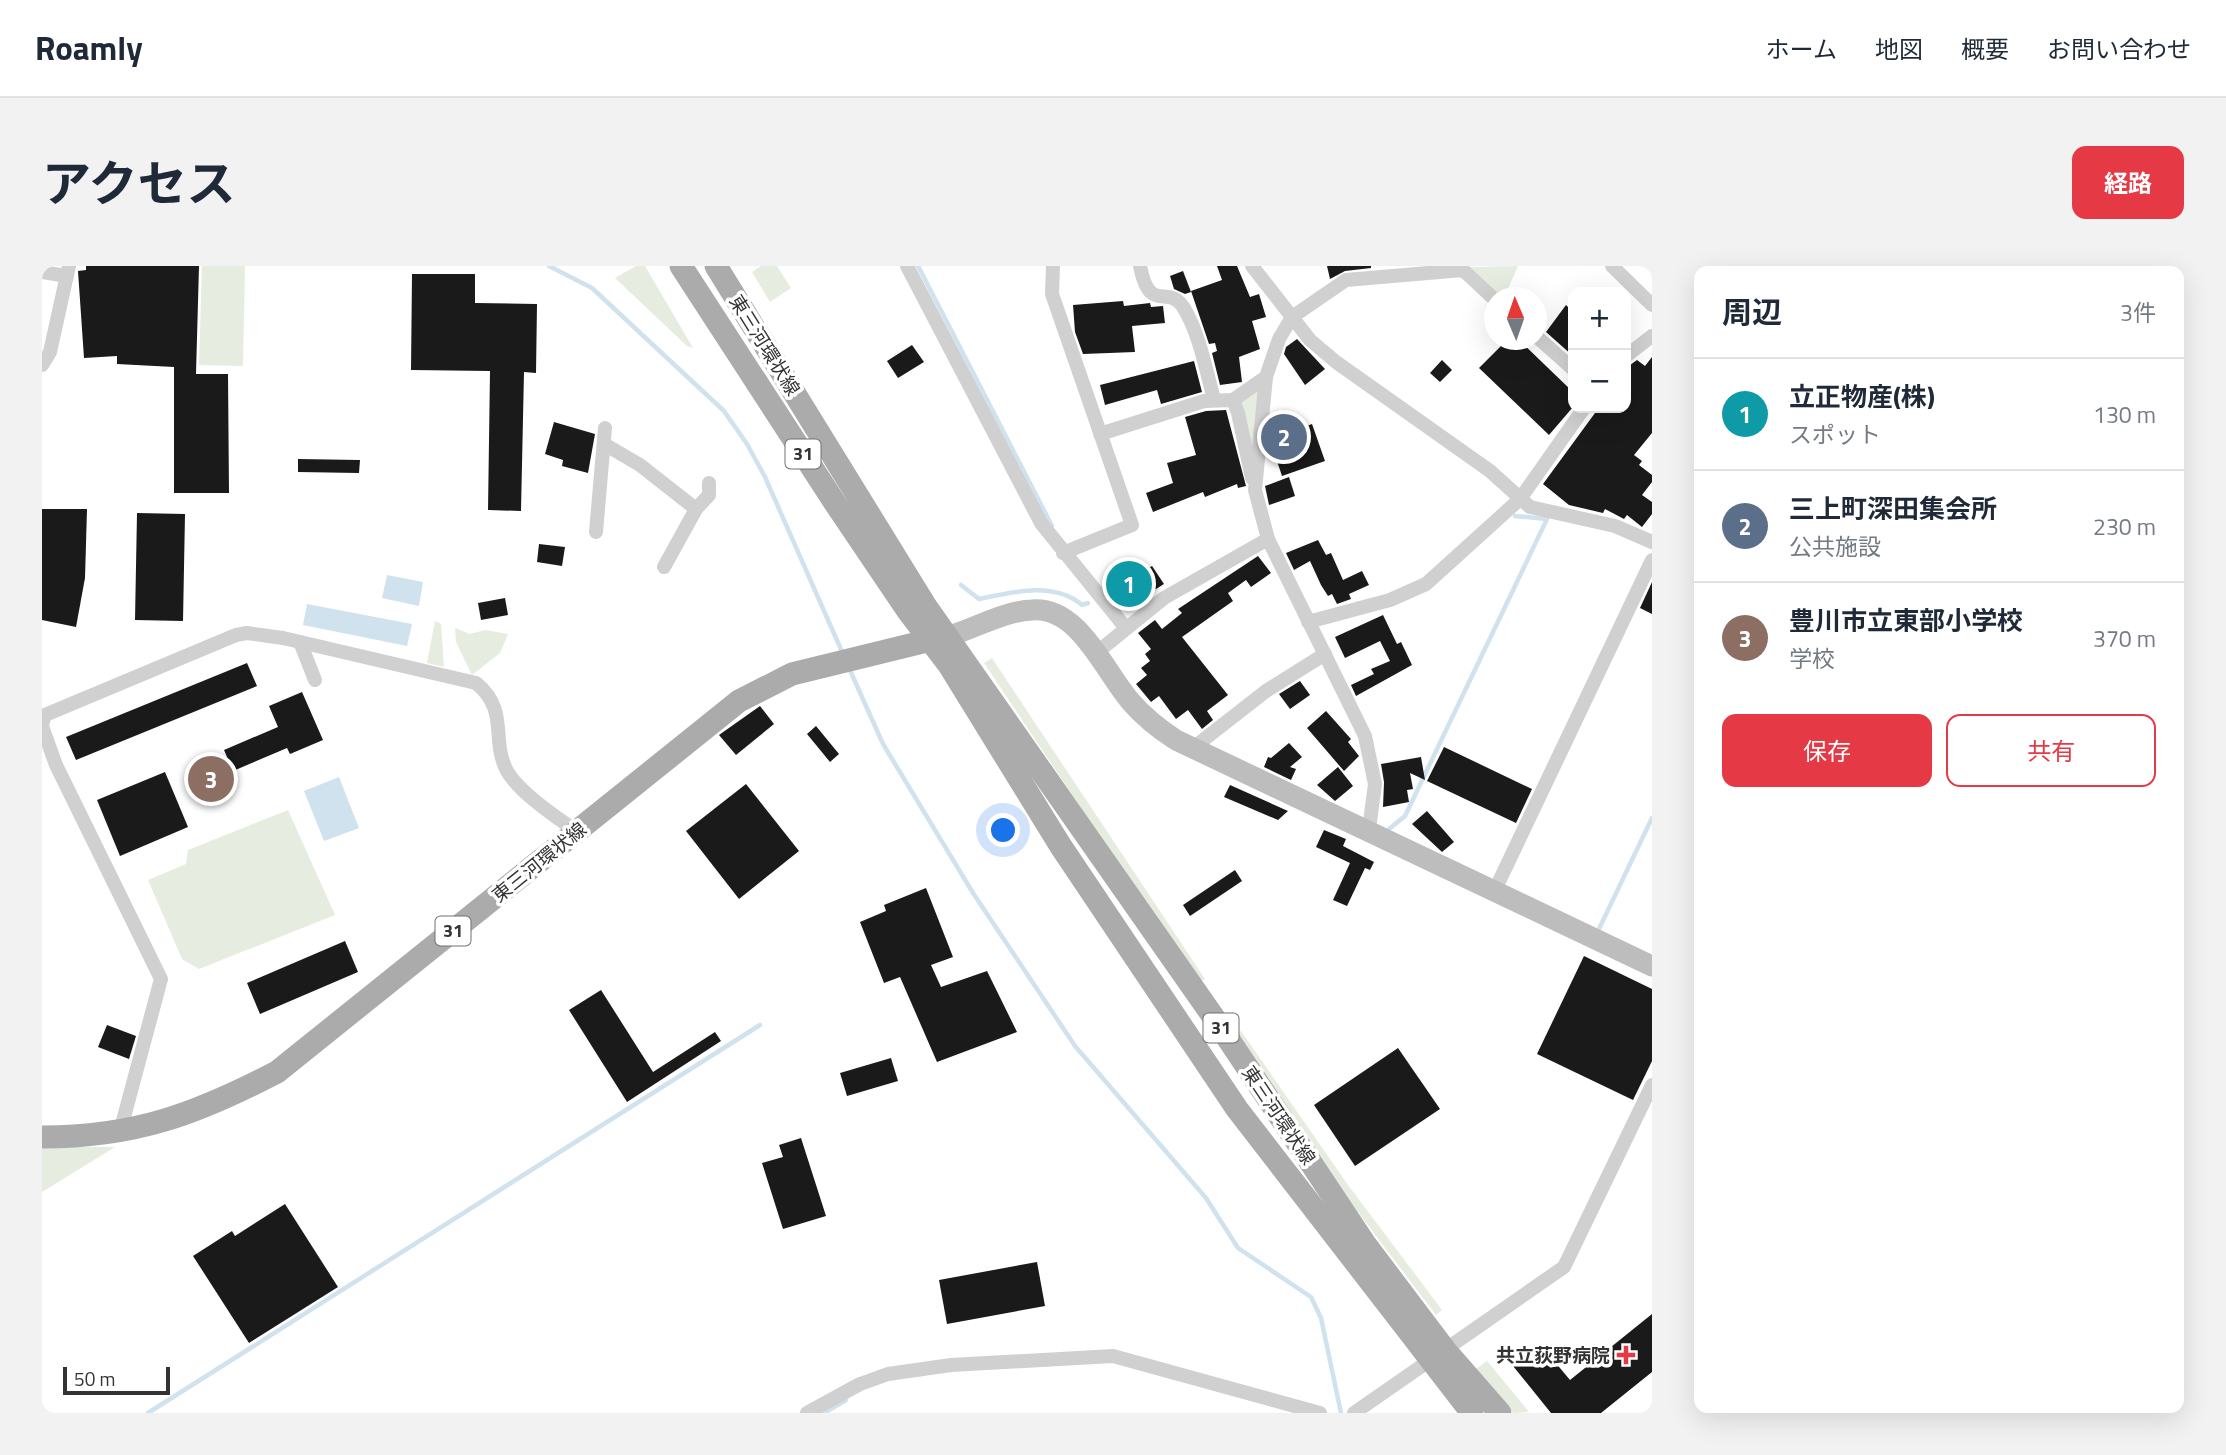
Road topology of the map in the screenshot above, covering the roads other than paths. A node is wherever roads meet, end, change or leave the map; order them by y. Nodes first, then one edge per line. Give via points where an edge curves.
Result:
1 (681, 266) edge
2 (716, 266) edge
3 (907, 266) edge
4 (1053, 266) edge
5 (1140, 266) edge
6 (1252, 266) edge
7 (1615, 267) edge
8 (1463, 268) edge
9 (68, 271) edge
10 (42, 272) edge
11 (1484, 289) edge
12 (1652, 304) edge
13 (1292, 317) junction
14 (1652, 336) edge
15 (1547, 346) edge
16 (1631, 352) edge
17 (42, 365) edge
18 (1568, 365) edge
19 (1266, 377) junction
20 (1214, 400) junction
21 (1233, 400) junction
22 (1580, 413) edge
23 (605, 428) dead end
24 (1100, 434) junction
25 (604, 444) junction
26 (709, 483) dead end
27 (1255, 490) junction
28 (1520, 499) junction
29 (696, 509) junction
30 (596, 532) dead end
31 (1268, 539) junction
32 (1652, 542) edge
33 (1063, 553) junction
34 (1652, 560) edge
35 (664, 567) dead end
36 (1308, 622) junction
37 (1125, 628) junction
38 (939, 638) junction
39 (299, 642) junction
40 (1095, 654) junction
41 (1325, 654) junction
42 (315, 680) dead end
43 (42, 726) edge
44 (1193, 748) junction
45 (1369, 829) junction
46 (576, 831) junction
47 (1494, 890) junction
48 (1652, 966) edge
49 (1652, 1085) edge
50 (1646, 1117) edge
51 (120, 1132) junction
52 (42, 1138) edge
53 (1438, 1355) junction
54 (807, 1413) edge
55 (1320, 1413) edge
56 (1354, 1413) edge
57 (1472, 1413) edge
58 (1500, 1413) edge

1 - 38 main road, 東三河環状線 / 31 via 835,503
2 - 38 main road, 東三河環状線 / 31 via 925,604
3 - 33 street via 1041,523
4 - 24 street via 1052,294
5 - 20 street via 1144,289 1174,299 1185,310
6 - 13 street
7 - 12 street
8 - 11 street
8 - 13 street via 1346,280
9 - 10 street
9 - 17 street via 50,352
13 - 19 street
13 - 28 street via 1336,362 1490,471
14 - 16 street
15 - 18 street
19 - 21 street
19 - 27 street
20 - 21 street
20 - 24 street
21 - 27 street
22 - 28 street
23 - 25 street
24 - 33 street via 1132,525
25 - 29 street via 640,465
25 - 30 street
26 - 29 street via 709,495
27 - 31 street
28 - 32 street via 1530,507 1615,526
28 - 36 street via 1426,584 1390,600
29 - 35 street
31 - 36 street
31 - 37 street via 1186,584
33 - 37 street
34 - 47 street
36 - 41 street
37 - 40 street
38 - 40 street via 1013,612 1040,610 1063,617
38 - 46 main road, 東三河環状線 / 31 via 792,674 739,701
38 - 53 main road, 東三河環状線 / 31 via 1217,1022
38 - 53 main road, 東三河環状線 / 31 via 949,665 1060,845 1237,1109
39 - 42 street
39 - 43 street via 259,634 236,635 45,715
39 - 46 street via 477,683 495,705 507,771
40 - 44 street via 1143,715
41 - 44 street via 1266,691
41 - 45 street via 1370,751 1375,784
43 - 51 street via 56,765 161,979
44 - 45 street
45 - 47 street
46 - 51 main road, 東三河環状線 / 31 via 277,1072 221,1101
47 - 48 street
49 - 50 street
50 - 53 street via 1564,1267
51 - 52 main road, 東三河環状線 / 31
53 - 56 street
53 - 57 main road, 東三河環状線 / 31
53 - 58 main road, 東三河環状線 / 31
54 - 55 street via 888,1374 1102,1356 1139,1361

